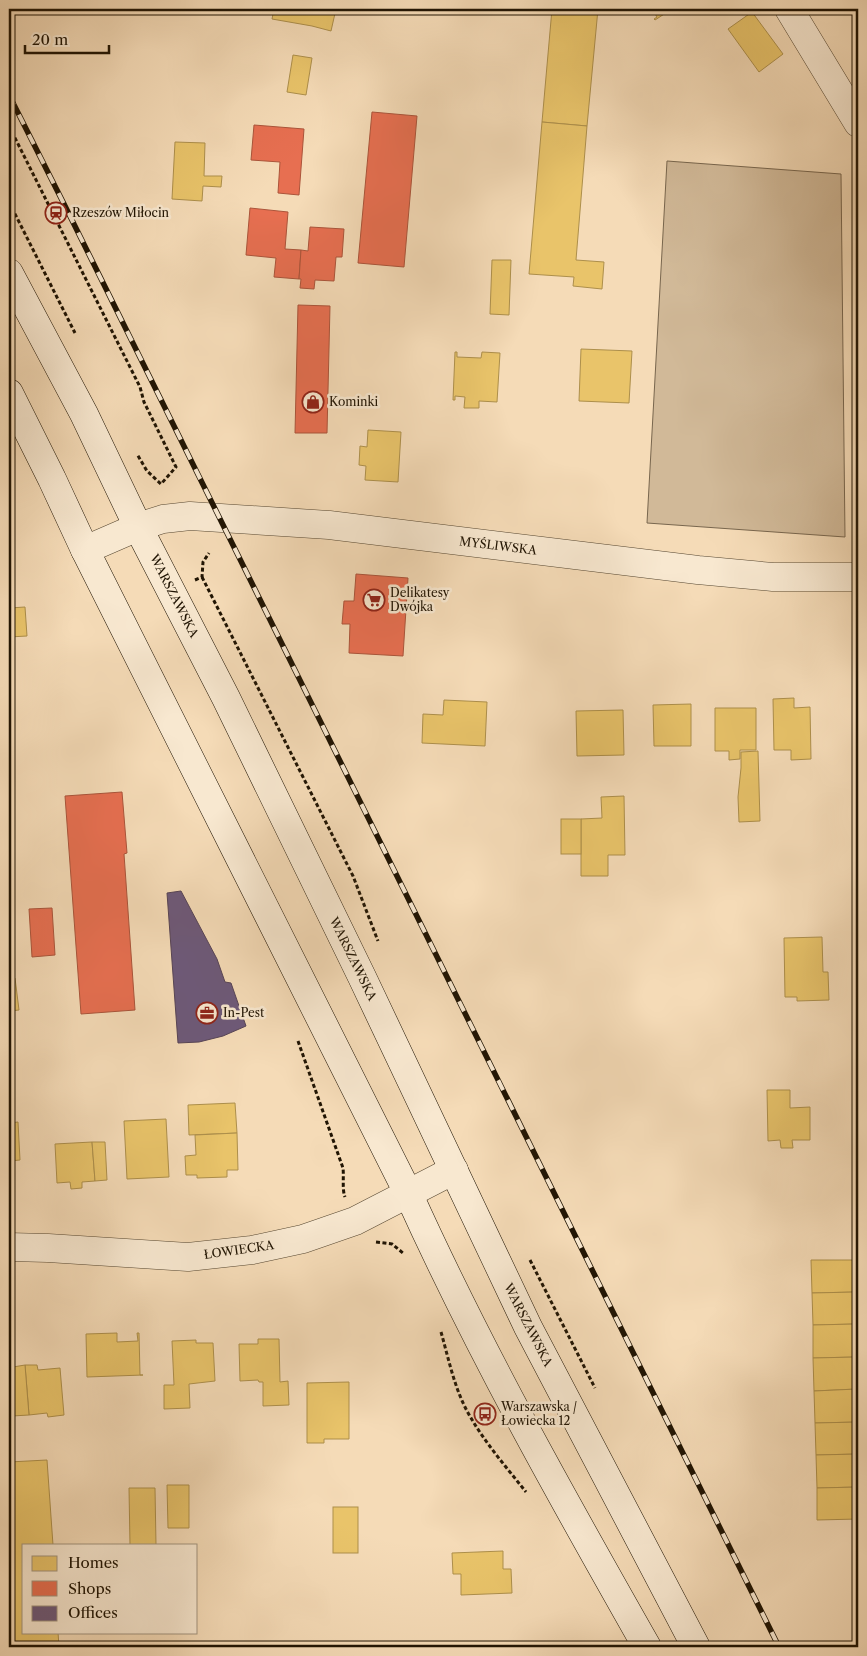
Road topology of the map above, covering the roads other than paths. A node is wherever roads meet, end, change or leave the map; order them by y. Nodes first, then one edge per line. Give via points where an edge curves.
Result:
1 (789, 9) edge
2 (858, 123) edge
3 (9, 272) edge
4 (9, 393) edge
5 (138, 527) junction
6 (85, 550) junction
7 (858, 577) edge
8 (454, 1170) junction
9 (409, 1195) junction
10 (9, 1247) edge
11 (647, 1647) edge
12 (696, 1647) edge

1 - 2 main road
3 - 5 main road, WARSZAWSKA via 84,414
4 - 6 main road
5 - 6 main road, MYŚLIWSKA
5 - 7 main road, MYŚLIWSKA via 163,518 190,516 271,520 698,570 773,577
5 - 8 main road, WARSZAWSKA via 226,698
6 - 9 main road
8 - 9 main road, ŁOWIECKA
8 - 12 main road, WARSZAWSKA via 528,1327
9 - 10 main road, ŁOWIECKA via 355,1222 303,1239 252,1250 188,1257
9 - 11 main road via 478,1340

